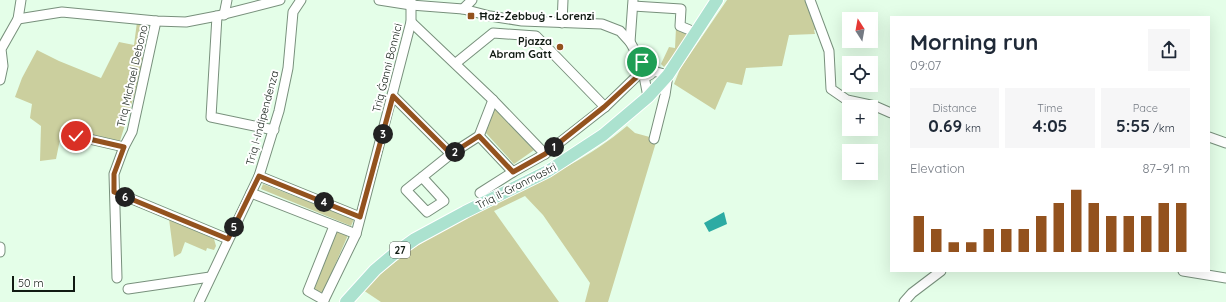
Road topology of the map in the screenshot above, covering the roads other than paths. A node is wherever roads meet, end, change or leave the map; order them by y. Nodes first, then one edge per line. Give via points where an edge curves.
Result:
1 (22, 0) edge
2 (227, 0) edge
3 (280, 0) edge
4 (300, 0) edge
5 (379, 0) edge
6 (472, 0) edge
7 (563, 0) edge
8 (717, 0) edge
9 (810, 0) edge
10 (411, 3) edge
11 (633, 3) edge
12 (464, 9) junction
13 (221, 15) junction
14 (18, 19) junction
15 (156, 21) junction
16 (411, 22) junction
17 (562, 23) junction
18 (697, 33) junction
19 (630, 42) junction
20 (0, 49) edge
21 (642, 62) junction
22 (456, 63) junction
23 (653, 71) junction
24 (642, 75) junction
25 (668, 75) junction
26 (0, 80) edge
27 (393, 96) junction
28 (648, 97) junction
29 (493, 100) junction
30 (604, 107) junction
31 (890, 112) edge
32 (274, 130) junction
33 (76, 136) dead end
34 (479, 136) junction
35 (1210, 137) edge
36 (654, 139) dead end
37 (1226, 143) edge
38 (124, 147) junction
39 (451, 154) junction
40 (545, 154) junction
41 (513, 172) junction
42 (425, 175) dead end
43 (259, 176) junction
44 (114, 192) junction
45 (251, 193) junction
46 (480, 193) dead end
47 (360, 217) junction
48 (334, 226) junction
49 (356, 234) junction
50 (228, 239) junction
51 (0, 247) edge
52 (0, 252) edge
53 (940, 272) edge
54 (1189, 272) edge
55 (210, 277) junction
56 (117, 278) dead end
57 (1226, 278) edge
58 (128, 289) dead end
59 (324, 301) edge
60 (199, 302) edge
61 (346, 302) edge
62 (904, 302) edge

1 - 14 street
2 - 13 street
3 - 13 street
4 - 32 street, Triq l-Indipendenza via 293,12 288,68
5 - 10 street
6 - 12 street
7 - 17 street
8 - 18 main road, Triq il-Granmastri / 27
9 - 31 street via 829,51 831,89 847,100
10 - 12 street
10 - 16 street, Triq Ġanni Bonnici
11 - 18 street via 681,9 680,26
11 - 19 street
12 - 17 street via 522,21
13 - 15 street via 186,22
13 - 32 street via 211,117
14 - 15 street via 62,12
14 - 20 street
15 - 38 street, Triq Michael Debono via 132,132
16 - 22 street
16 - 27 street, Triq Ġanni Bonnici
17 - 19 street via 602,24 620,31
18 - 25 main road, Triq il-Granmastri / 27
19 - 21 street
20 - 26 street via 3,66
21 - 23 street via 650,62
21 - 24 street via 638,69
22 - 29 street
22 - 30 street via 493,33 536,36
23 - 24 street via 651,75
23 - 25 street
24 - 28 street
24 - 30 street
25 - 28 main road, Triq il-Granmastri / 27
25 - 36 street
27 - 39 street
27 - 47 street, Triq Ġanni Bonnici
28 - 61 main road, Triq il-Granmastri / 27 via 603,135 563,162 415,239 375,270
29 - 34 street
29 - 40 street
30 - 40 street
32 - 43 street, Triq l-Indipendenza
33 - 38 street
34 - 39 street
34 - 41 street
35 - 37 street
38 - 44 street, Triq Michael Debono via 114,174
39 - 42 street
40 - 41 street
41 - 46 street
43 - 45 street, Triq l-Indipendenza
43 - 47 street
44 - 50 street
44 - 56 street, Triq Michael Debono
45 - 48 street
45 - 50 street, Triq l-Indipendenza
47 - 49 street, Triq Ġanni Bonnici
48 - 49 street
48 - 59 street via 308,291
49 - 59 street, Triq Ġanni Bonnici
50 - 55 street, Triq l-Indipendenza
51 - 52 street
53 - 62 street
54 - 57 street
55 - 58 street
55 - 60 street, Triq l-Indipendenza

